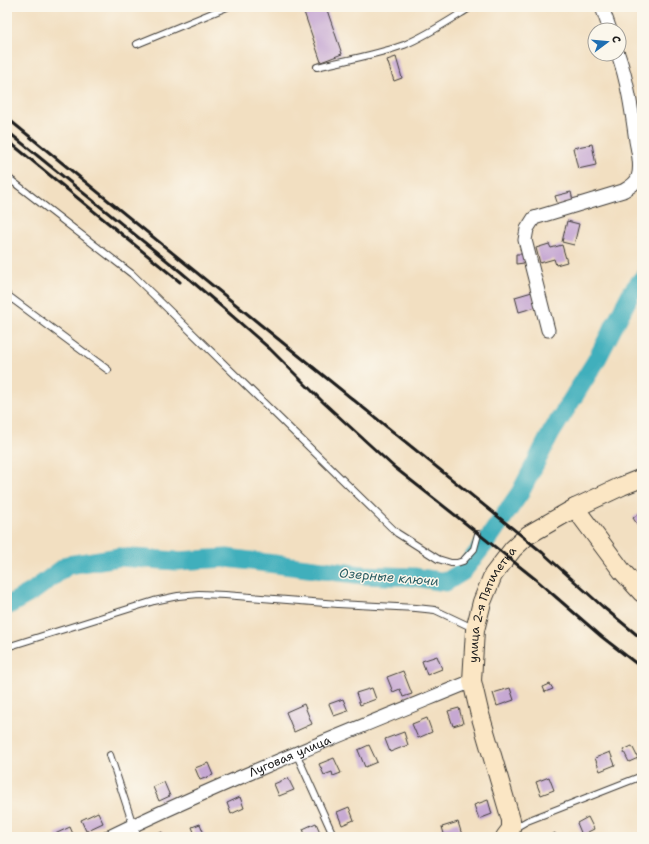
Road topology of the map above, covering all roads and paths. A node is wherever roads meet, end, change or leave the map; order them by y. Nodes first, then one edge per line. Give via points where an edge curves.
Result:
1 (227, 7) edge
2 (472, 7) edge
3 (602, 7) edge
4 (607, 22) edge
5 (137, 44) dead end
6 (622, 62) edge
7 (317, 67) dead end
8 (7, 177) edge
9 (7, 295) edge
10 (548, 330) dead end
11 (108, 370) dead end
12 (642, 478) edge
13 (575, 508) junction
14 (478, 534) dead end
15 (642, 593) edge
16 (475, 630) junction
17 (7, 647) edge
18 (472, 681) junction
19 (296, 753) junction
20 (110, 755) dead end
21 (642, 776) edge
22 (135, 831) edge
23 (508, 833) edge
24 (109, 837) edge
25 (334, 837) edge

1 - 5 lane
2 - 7 lane via 406,44
3 - 4 street
6 - 10 street via 632,110 640,167 638,178 623,191 534,218 527,229 525,240
8 - 14 lane via 132,274 398,533 438,559 451,563 463,561 474,549
9 - 11 lane
12 - 13 main road
13 - 15 main road via 622,571
13 - 16 main road, улица 2-я Пятилетка via 528,535 513,549 494,575 482,602
16 - 17 lane via 435,610 199,594 154,601
16 - 18 main road, улица 2-я Пятилетка
18 - 19 street, Луговая улица
18 - 23 main road, улица 2-я Пятилетка via 511,820
19 - 22 street, Луговая улица
19 - 25 lane
20 - 22 lane
21 - 23 lane via 527,821
22 - 24 street, Луговая улица

